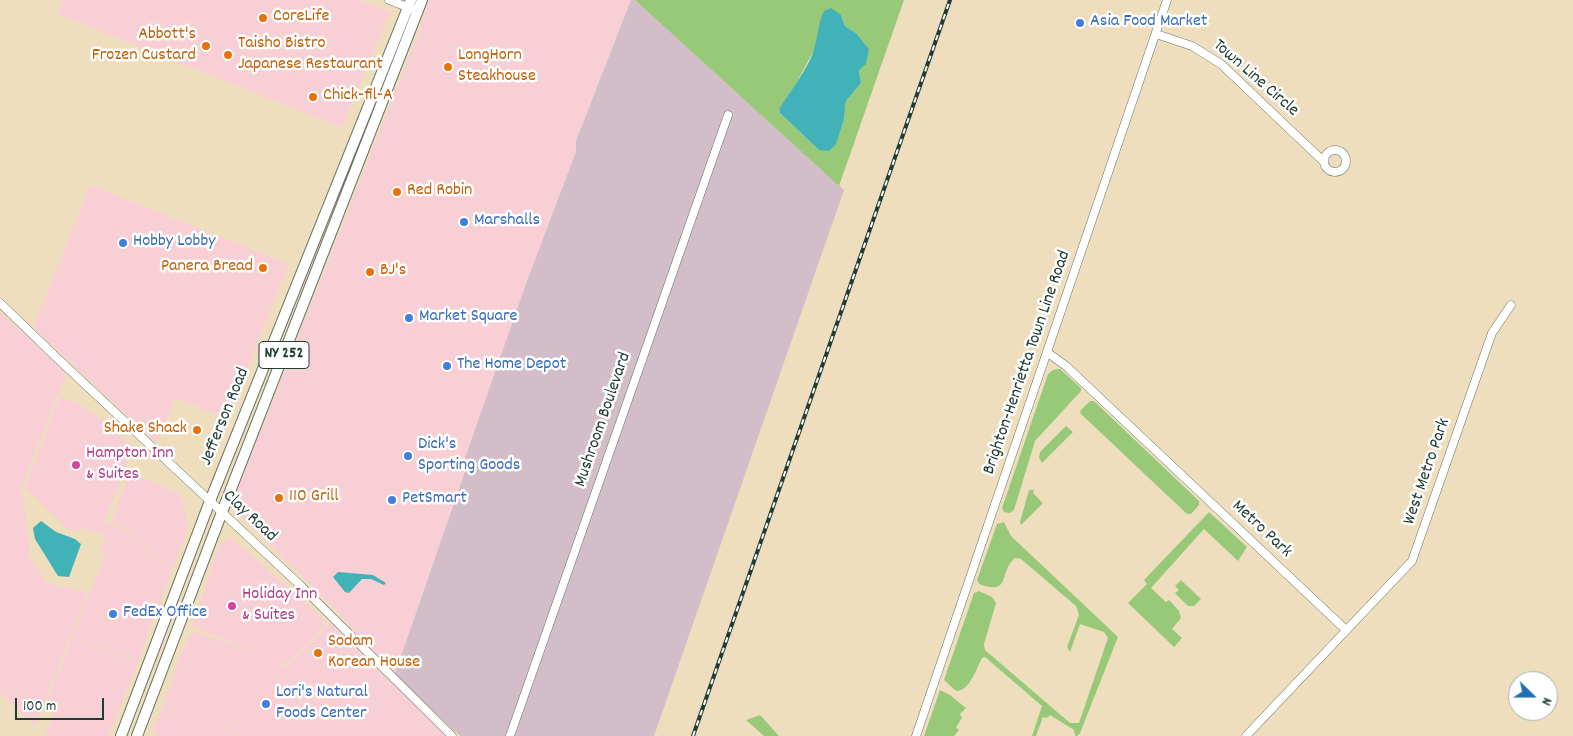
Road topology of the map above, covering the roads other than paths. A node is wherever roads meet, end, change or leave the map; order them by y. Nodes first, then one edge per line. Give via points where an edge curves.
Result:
1 (389, 0) edge
2 (422, 0) edge
3 (1168, 0) edge
4 (412, 6) edge
5 (1156, 34) junction
6 (728, 115) dead end
7 (1324, 162) dead end
8 (0, 302) edge
9 (1511, 305) dead end
10 (1048, 353) junction
11 (210, 501) junction
12 (222, 512) junction
13 (1346, 630) junction
14 (122, 733) edge
15 (137, 736) edge
16 (452, 736) edge
17 (510, 736) edge
18 (916, 736) edge
19 (1246, 736) edge

1 - 4 street
2 - 4 main road, Jefferson Road / NY 252
3 - 5 street, Brighton-Henrietta Town Line Road
4 - 11 main road, Jefferson Road / NY 252
4 - 12 main road, Jefferson Road / NY 252
5 - 7 street, Town Line Circle via 1192,46 1221,64
5 - 10 street, Brighton-Henrietta Town Line Road
6 - 17 street, Mushroom Boulevard
8 - 11 street, Clay Road
9 - 13 street, West Metro Park via 1492,332 1415,556
10 - 13 street, Metro Park via 1066,366
10 - 18 street, Brighton-Henrietta Town Line Road
11 - 12 street, Clay Road
11 - 14 main road, Jefferson Road / NY 252
12 - 15 main road, Jefferson Road / NY 252
12 - 16 street, Clay Road
13 - 19 street
14 - 15 street

